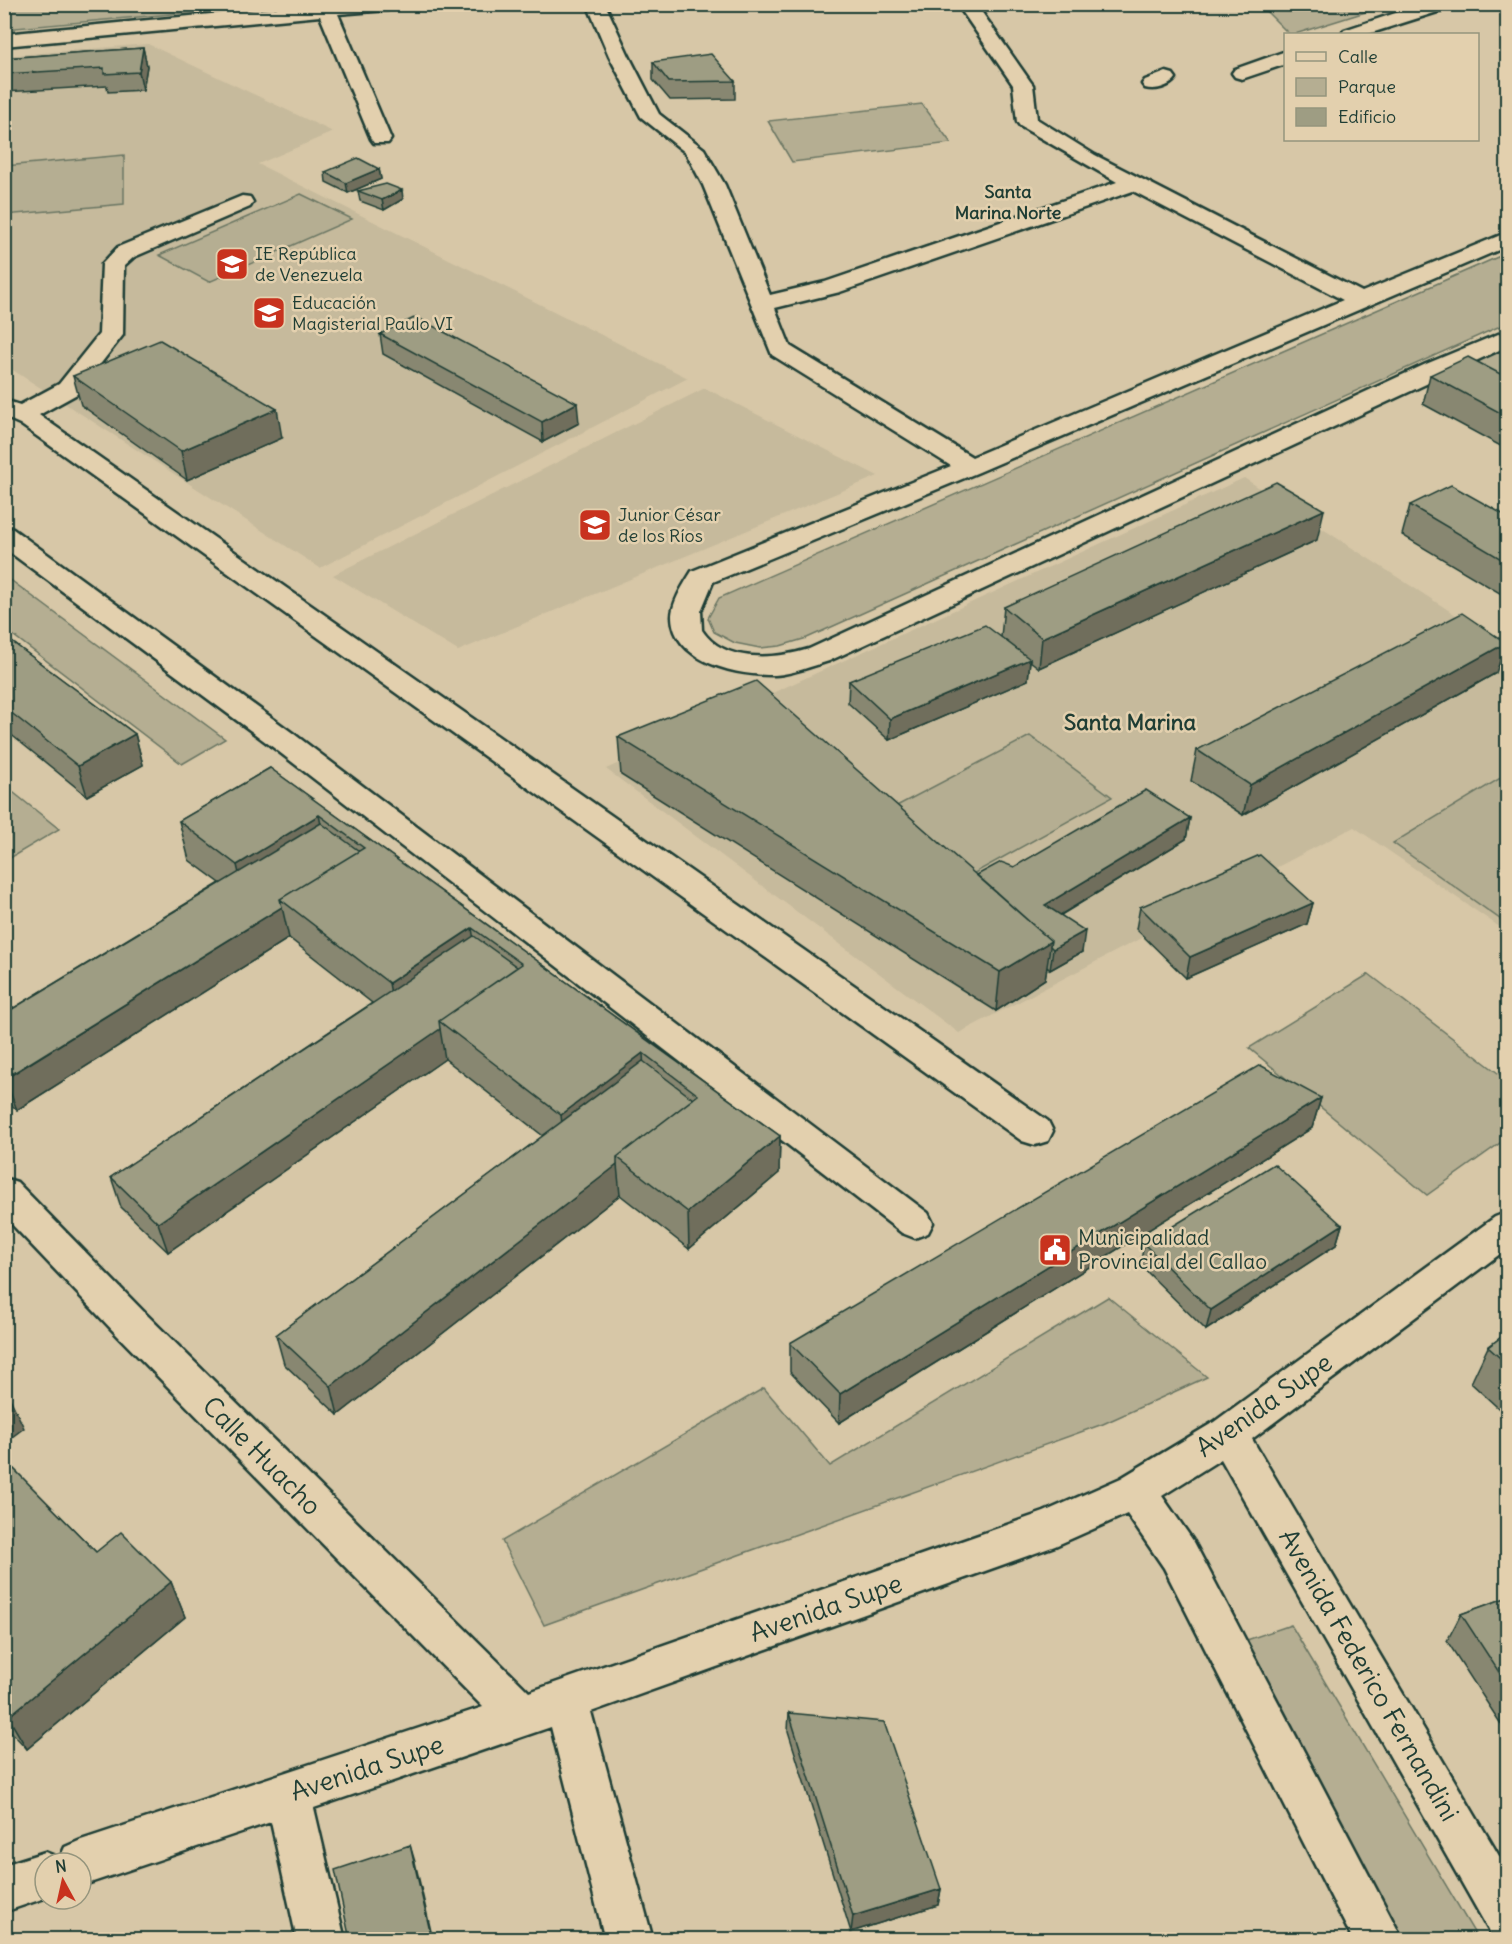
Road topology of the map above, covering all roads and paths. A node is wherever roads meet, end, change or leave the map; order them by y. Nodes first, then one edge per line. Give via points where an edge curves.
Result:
1 (387, 4) edge
2 (596, 4) edge
3 (966, 4) edge
4 (1443, 4) edge
5 (325, 7) edge
6 (1354, 33) edge
7 (4, 40) edge
8 (1284, 58) edge
9 (1242, 73) dead end
10 (381, 138) dead end
11 (1135, 183) junction
12 (242, 202) dead end
13 (1508, 238) edge
14 (1361, 300) junction
15 (762, 304) junction
16 (1508, 337) edge
17 (15, 417) edge
18 (970, 467) junction
19 (4, 535) edge
20 (1035, 1131) dead end
21 (4, 1192) edge
22 (915, 1223) dead end
23 (1508, 1227) edge
24 (1228, 1434) junction
25 (1135, 1491) junction
26 (566, 1700) junction
27 (522, 1716) junction
28 (288, 1794) junction
29 (93, 1859) edge
30 (33, 1879) edge
31 (4, 1889) edge
32 (1508, 1917) edge
33 (321, 1940) edge
34 (628, 1940) edge
35 (1379, 1940) edge

1 - 5 street
2 - 15 street via 651,117 694,149 714,185
3 - 11 street via 1023,85 1026,122
4 - 6 street
5 - 7 street
5 - 10 street
8 - 9 street
11 - 14 street
11 - 15 street via 832,287
12 - 17 street via 126,252 114,264 111,335 98,355 68,389
13 - 14 street
14 - 18 street
15 - 18 street via 780,350
16 - 18 street via 819,655 779,666 741,664 711,654 691,635 686,618 702,577
17 - 20 street
19 - 22 street via 284,741
21 - 27 street, Calle Huacho
23 - 24 street, Avenida Supe
24 - 25 street, Avenida Supe
24 - 32 street, Avenida Federico Fernandini
25 - 26 street, Avenida Supe via 1055,1527
25 - 35 street via 1179,1555
26 - 27 street, Avenida Supe
26 - 34 street
27 - 28 street, Avenida Supe
28 - 29 street, Avenida Supe
28 - 33 street
30 - 31 street

